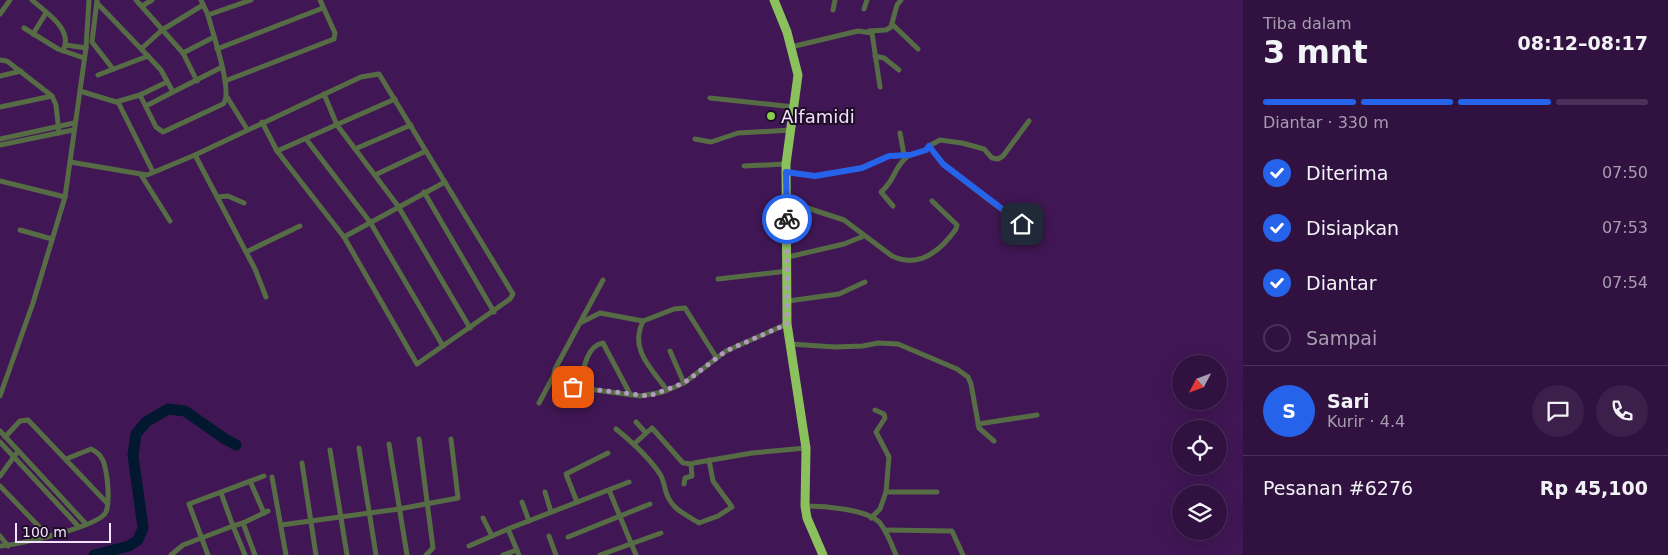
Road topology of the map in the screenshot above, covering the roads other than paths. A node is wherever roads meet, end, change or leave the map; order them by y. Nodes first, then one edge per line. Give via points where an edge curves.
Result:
1 (10, 0) edge
2 (32, 0) edge
3 (89, 0) edge
4 (136, 0) edge
5 (152, 0) edge
6 (251, 0) edge
7 (320, 0) edge
8 (774, 0) edge
9 (835, 0) edge
10 (867, 0) edge
11 (901, 0) edge
12 (97, 1) edge
13 (202, 2) edge
14 (142, 6) junction
15 (324, 8) junction
16 (864, 9) dead end
17 (833, 10) dead end
18 (46, 13) junction
19 (0, 14) edge
20 (208, 15) junction
21 (892, 24) junction
22 (24, 28) dead end
23 (162, 30) junction
24 (869, 31) junction
25 (33, 34) junction
26 (214, 37) junction
27 (66, 45) junction
28 (791, 47) junction
29 (86, 48) junction
30 (141, 49) junction
31 (216, 49) junction
32 (918, 49) dead end
33 (63, 51) junction
34 (183, 53) junction
35 (148, 56) junction
36 (875, 56) junction
37 (84, 58) junction
38 (0, 60) edge
39 (222, 67) junction
40 (113, 69) junction
41 (900, 70) dead end
42 (21, 71) junction
43 (98, 75) dead end
44 (0, 76) edge
45 (197, 80) junction
46 (225, 81) junction
47 (167, 82) junction
48 (880, 87) dead end
49 (80, 91) junction
50 (172, 92) junction
51 (324, 94) junction
52 (140, 95) junction
53 (52, 96) junction
54 (228, 97) junction
55 (710, 98) dead end
56 (395, 99) junction
57 (118, 102) junction
58 (146, 106) junction
59 (0, 107) edge
60 (794, 107) junction
61 (1029, 121) dead end
62 (262, 122) junction
63 (74, 123) junction
64 (337, 125) junction
65 (411, 125) junction
66 (59, 126) junction
67 (247, 129) junction
68 (73, 130) junction
69 (790, 130) junction
70 (59, 133) junction
71 (900, 133) dead end
72 (0, 139) edge
73 (306, 139) junction
74 (695, 139) dead end
75 (0, 145) edge
76 (929, 146) junction
77 (355, 149) junction
78 (426, 151) junction
79 (277, 152) junction
80 (195, 155) junction
81 (906, 155) junction
82 (70, 162) junction
83 (744, 166) dead end
84 (786, 168) junction
85 (153, 172) junction
86 (141, 174) junction
87 (375, 176) junction
88 (0, 181) edge
89 (445, 182) junction
90 (424, 192) junction
91 (65, 197) junction
92 (217, 198) junction
93 (786, 200) junction
94 (932, 201) dead end
95 (244, 203) dead end
96 (398, 206) junction
97 (892, 206) dead end
98 (170, 221) dead end
99 (370, 222) junction
100 (1034, 225) dead end
101 (300, 226) dead end
102 (20, 230) dead end
103 (864, 236) junction
104 (344, 237) junction
105 (52, 239) junction
106 (246, 252) junction
107 (788, 257) junction
108 (788, 271) junction
109 (718, 279) dead end
110 (603, 280) dead end
111 (865, 282) dead end
112 (266, 297) dead end
113 (788, 302) junction
114 (494, 312) junction
115 (644, 321) junction
116 (580, 324) junction
117 (787, 324) junction
118 (470, 328) junction
119 (790, 344) junction
120 (443, 346) junction
121 (670, 351) dead end
122 (716, 358) junction
123 (554, 375) junction
124 (684, 383) junction
125 (580, 388) junction
126 (667, 390) junction
127 (630, 394) junction
128 (0, 396) edge
129 (539, 403) dead end
130 (875, 410) dead end
131 (1037, 415) dead end
132 (636, 422) dead end
133 (978, 424) junction
134 (616, 429) dead end
135 (0, 431) edge
136 (646, 434) junction
137 (5, 437) junction
138 (419, 439) dead end
139 (451, 439) dead end
140 (994, 441) dead end
141 (0, 442) edge
142 (389, 444) dead end
143 (634, 444) junction
144 (359, 448) dead end
145 (806, 448) junction
146 (330, 450) dead end
147 (19, 452) junction
148 (608, 453) dead end
149 (14, 456) junction
150 (66, 459) junction
151 (709, 460) junction
152 (302, 463) dead end
153 (692, 464) junction
154 (0, 476) edge
155 (264, 476) dead end
156 (272, 477) dead end
157 (250, 482) junction
158 (629, 482) dead end
159 (684, 484) dead end
160 (0, 486) edge
161 (609, 490) junction
162 (221, 492) junction
163 (545, 492) dead end
164 (886, 492) junction
165 (937, 492) dead end
166 (522, 502) dead end
167 (577, 502) junction
168 (107, 503) junction
169 (427, 504) junction
170 (650, 504) dead end
171 (804, 506) junction
172 (399, 509) junction
173 (370, 512) junction
174 (551, 512) junction
175 (341, 517) junction
176 (619, 517) junction
177 (483, 518) dead end
178 (871, 518) junction
179 (311, 521) junction
180 (529, 521) junction
181 (243, 523) junction
182 (86, 524) junction
183 (281, 525) junction
184 (233, 526) junction
185 (79, 527) junction
186 (508, 529) junction
187 (884, 530) junction
188 (660, 533) dead end
189 (0, 536) edge
190 (48, 536) junction
191 (492, 536) junction
192 (549, 536) dead end
193 (568, 537) dead end
194 (201, 538) junction
195 (632, 543) junction
196 (0, 546) edge
197 (8, 546) junction
198 (469, 546) dead end
199 (518, 552) edge
200 (172, 555) edge
201 (208, 555) edge
202 (244, 555) edge
203 (255, 555) edge
204 (286, 555) edge
205 (316, 555) edge
206 (347, 555) edge
207 (376, 555) edge
208 (407, 555) edge
209 (426, 555) edge
210 (503, 555) edge
211 (556, 555) edge
212 (600, 555) edge
213 (636, 555) edge
214 (823, 555) edge
215 (896, 555) edge
216 (964, 555) edge

1 - 19 street
2 - 18 street
3 - 29 street
4 - 14 street
5 - 14 street
6 - 20 street
7 - 15 street
8 - 28 highway
9 - 17 street
10 - 16 street
11 - 21 street
12 - 30 street
12 - 40 street via 92,41
13 - 20 street
13 - 23 street
14 - 23 street
15 - 31 street
15 - 46 street via 334,34 332,40
18 - 25 street
18 - 27 street via 64,32
20 - 26 street
21 - 24 street via 888,29
21 - 32 street
22 - 25 street
23 - 30 street
23 - 34 street
24 - 28 street via 858,30
24 - 36 street
25 - 33 street
26 - 31 street
26 - 34 street
27 - 29 street
27 - 33 street
28 - 60 highway via 798,75
29 - 37 street
30 - 35 street
31 - 39 street
33 - 37 street
34 - 45 street
35 - 40 street
35 - 47 street
36 - 41 street via 884,58
36 - 48 street
37 - 49 street
38 - 42 street
39 - 45 street
39 - 46 street
40 - 43 street
42 - 44 street
42 - 53 street
45 - 50 street
46 - 54 street
47 - 50 street
47 - 52 street
49 - 57 street
49 - 63 street
50 - 58 street
51 - 56 street via 360,77 378,74
51 - 62 street
51 - 64 street
52 - 57 street
52 - 58 street
53 - 59 street
53 - 66 street
54 - 58 street via 223,104 163,132 156,126
54 - 67 street
55 - 60 street
56 - 64 street
56 - 65 street
57 - 85 street
60 - 69 highway
61 - 76 street via 998,159 992,158 984,149 962,143 940,140
62 - 67 street
62 - 79 street
63 - 66 street
63 - 68 street
64 - 73 street
64 - 77 street
65 - 77 street
65 - 78 street
66 - 70 street
66 - 72 street
67 - 80 street
68 - 70 street
68 - 82 street
69 - 74 street via 738,133 710,142
69 - 84 highway
70 - 75 street
71 - 81 street
73 - 79 street
73 - 99 street
76 - 81 street via 926,150
76 - 100 street via 943,164 989,200 1022,224
77 - 87 street
78 - 87 street
78 - 89 street
79 - 104 street
80 - 85 street
80 - 92 street
81 - 84 street via 889,156 862,168 815,176
81 - 97 street via 898,164 893,180 881,192
82 - 86 street
82 - 91 street
83 - 84 street
84 - 93 highway
85 - 86 street
86 - 98 street
87 - 96 street
88 - 91 street
89 - 90 street
89 - 114 street via 513,294
90 - 96 street
90 - 114 street
91 - 105 street
92 - 95 street via 228,196
92 - 106 street
93 - 103 street via 844,220
93 - 107 highway
94 - 103 street via 957,225 937,250 923,259 900,260
96 - 99 street
96 - 118 street
99 - 104 street
99 - 120 street
101 - 106 street
102 - 105 street
103 - 107 street
104 - 120 street via 417,364
105 - 128 street
106 - 112 street
107 - 108 highway
108 - 109 street
108 - 113 highway
110 - 116 street
111 - 113 street via 839,294
113 - 117 highway
114 - 118 street
115 - 116 street via 600,313
115 - 122 street via 685,308
115 - 126 street via 639,330 638,346
116 - 123 street
117 - 119 highway
117 - 122 street
118 - 120 street
119 - 133 street via 854,347 886,342 934,358 968,377
119 - 145 highway
121 - 124 street
122 - 124 street
123 - 125 street via 561,383
123 - 129 street
124 - 126 street
125 - 127 street
125 - 127 street via 589,354 603,343
126 - 127 street via 649,396
130 - 164 street via 885,418 876,432 889,458
131 - 133 street
132 - 136 street
133 - 140 street
134 - 143 street
135 - 137 street
136 - 143 street
136 - 153 street via 652,428 683,463
137 - 147 street
137 - 150 street via 20,421 28,420
138 - 169 street
139 - 169 street via 458,498
141 - 149 street
142 - 172 street
143 - 151 street via 660,474 668,499 678,510 699,523 732,507 713,481
144 - 173 street
145 - 151 street
145 - 171 highway
146 - 175 street
147 - 149 street
147 - 182 street
148 - 167 street via 566,474
149 - 154 street
149 - 185 street
150 - 168 street
150 - 168 street via 85,450 100,455 105,464 109,492
151 - 153 street
152 - 179 street
153 - 159 street via 692,476 685,478
155 - 157 street
156 - 183 street
157 - 162 street
157 - 181 street via 266,512
158 - 161 street
160 - 190 street
161 - 167 street
161 - 176 street
162 - 184 street
162 - 194 street via 189,504
163 - 174 street
164 - 165 street
164 - 178 street via 880,508
166 - 180 street
167 - 174 street
168 - 182 street via 103,516
169 - 172 street
169 - 209 street via 433,548
170 - 176 street
171 - 178 street via 846,510
171 - 214 highway
172 - 173 street
172 - 208 street
173 - 175 street
173 - 207 street
174 - 180 street
175 - 179 street
175 - 206 street
176 - 193 street
176 - 195 street
177 - 191 street
178 - 187 street via 878,521
179 - 183 street
179 - 205 street
180 - 186 street
181 - 184 street
181 - 203 street
182 - 185 street
183 - 204 street
184 - 194 street
184 - 202 street
185 - 190 street
186 - 191 street
186 - 199 street
187 - 215 street
187 - 216 street via 952,531
188 - 195 street
189 - 197 street
190 - 197 street
191 - 198 street
192 - 211 street
194 - 200 street via 183,545
194 - 201 street
195 - 212 street
195 - 213 street
196 - 197 street
199 - 210 street

